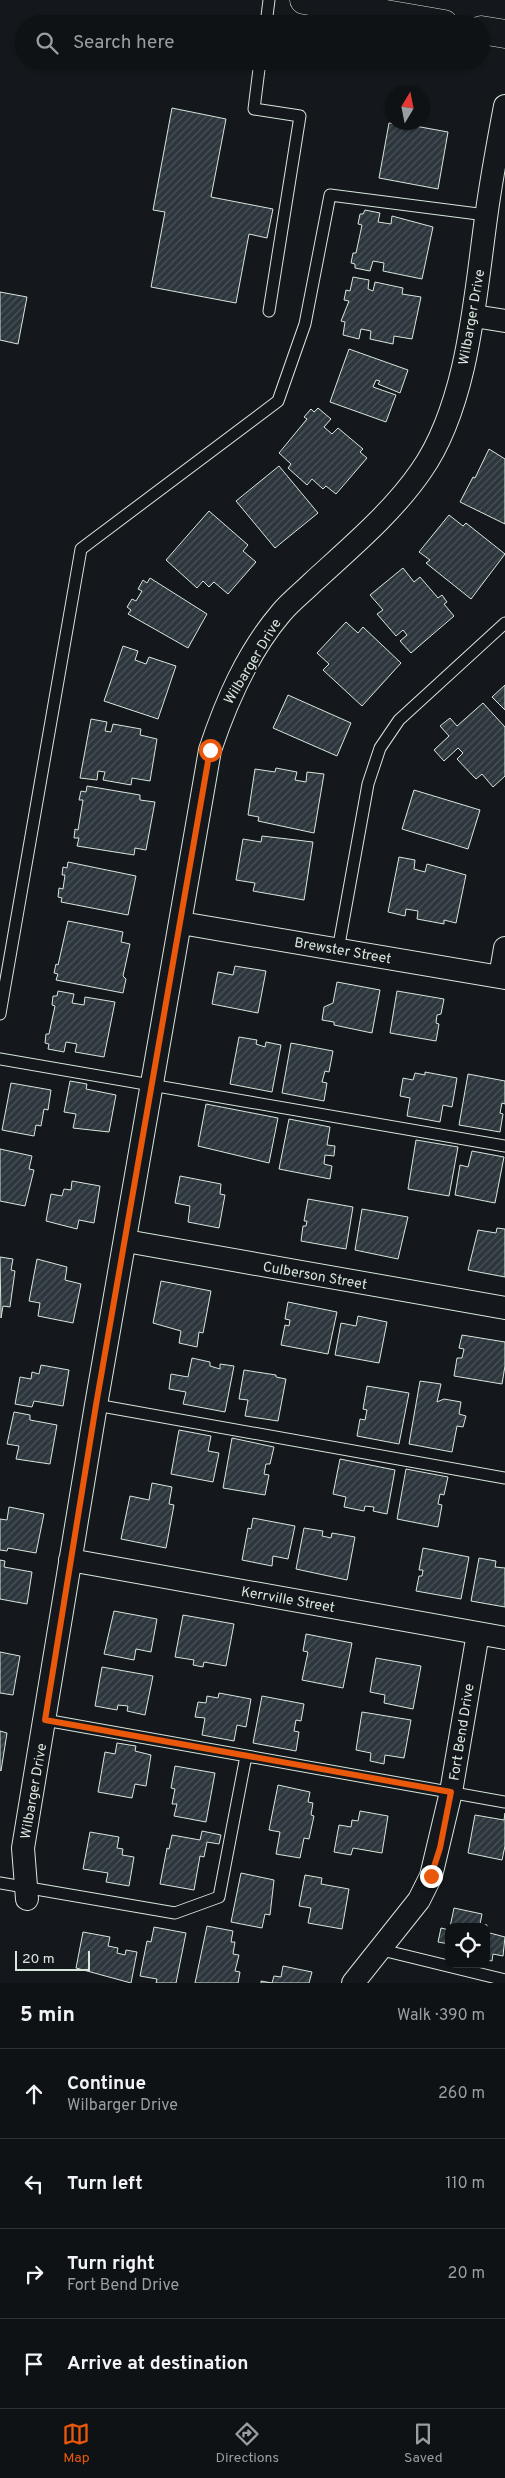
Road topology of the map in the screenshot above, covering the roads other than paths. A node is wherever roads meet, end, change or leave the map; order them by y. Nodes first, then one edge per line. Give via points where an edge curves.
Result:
1 (269, 0) edge
2 (304, 0) edge
3 (267, 15) edge
4 (392, 15) edge
5 (490, 32) edge
6 (505, 34) edge
7 (259, 70) edge
8 (505, 106) edge
9 (486, 215) junction
10 (269, 311) dead end
11 (474, 316) junction
12 (505, 321) edge
13 (505, 623) edge
14 (182, 923) junction
15 (505, 948) edge
16 (338, 950) junction
17 (502, 977) edge
18 (0, 1014) edge
19 (0, 1059) edge
20 (153, 1084) junction
21 (505, 1146) edge
22 (126, 1241) junction
23 (505, 1308) edge
24 (96, 1405) junction
25 (505, 1478) edge
26 (70, 1560) junction
27 (478, 1633) junction
28 (505, 1638) edge
29 (45, 1720) junction
30 (246, 1756) junction
31 (451, 1792) junction
32 (505, 1802) edge
33 (0, 1883) edge
34 (27, 1893) junction
35 (378, 1949) junction
36 (505, 1980) edge
37 (353, 1983) edge

1 - 3 lane
2 - 4 main road
5 - 6 main road
7 - 10 lane via 254,109 300,116
8 - 9 street, Wilbarger Drive
9 - 11 street, Wilbarger Drive
9 - 18 lane via 330,196 305,324 278,401 81,549
11 - 12 street
11 - 14 street, Wilbarger Drive via 442,436 421,471 364,534 281,613 224,706 210,750
13 - 16 lane via 399,720 380,748 368,784
14 - 16 street, Brewster Street
14 - 20 street, Wilbarger Drive
15 - 17 street
16 - 17 street, Brewster Street
19 - 20 lane
20 - 21 lane
20 - 22 street, Wilbarger Drive
22 - 23 street, Culberson Street
22 - 24 street, Wilbarger Drive
24 - 25 lane
24 - 26 street, Wilbarger Drive
26 - 27 street, Kerrville Street
26 - 29 street, Wilbarger Drive
27 - 28 street, Kerrville Street
27 - 31 street, Fort Bend Drive
29 - 30 lane
29 - 34 street, Wilbarger Drive via 22,1848
30 - 31 lane
30 - 34 lane via 219,1897 175,1913
31 - 32 lane
31 - 35 street, Fort Bend Drive via 431,1876 419,1900
33 - 34 lane
35 - 36 lane
35 - 37 street, Fort Bend Drive

